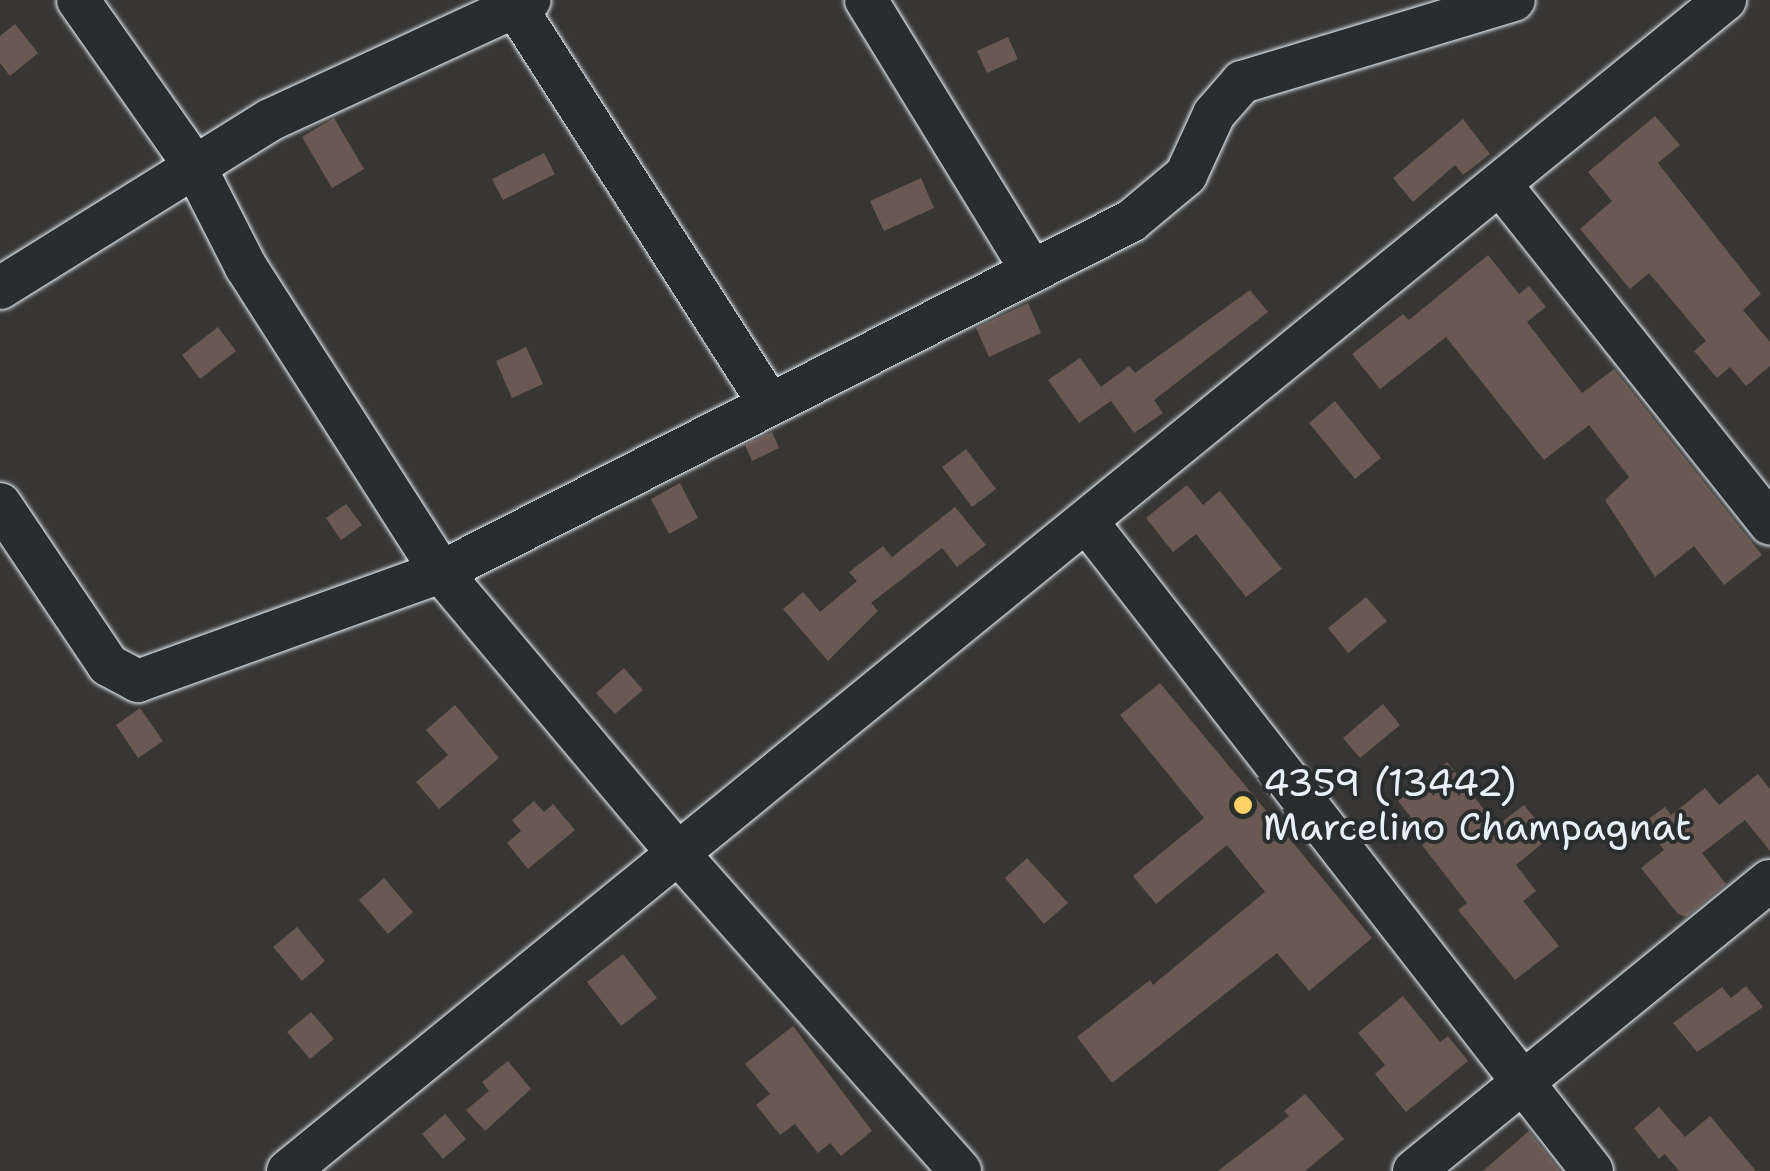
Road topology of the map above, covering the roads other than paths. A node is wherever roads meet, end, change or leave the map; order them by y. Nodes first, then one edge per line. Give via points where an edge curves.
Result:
1 (78, 0) edge
2 (866, 0) edge
3 (1514, 0) edge
4 (519, 2) edge
5 (1720, 2) edge
6 (194, 165) junction
7 (1500, 184) junction
8 (1032, 271) junction
9 (0, 288) edge
10 (769, 404) junction
11 (0, 504) edge
12 (1087, 522) junction
13 (1770, 524) edge
14 (441, 572) junction
15 (676, 851) junction
16 (1770, 882) edge
17 (1520, 1082) junction
18 (288, 1171) edge
19 (960, 1171) edge
20 (1414, 1171) edge
21 (1592, 1171) edge

1 - 6 street
2 - 8 street
3 - 8 street via 1242,82 1214,114 1186,174 1164,196 1131,221
4 - 6 street via 270,120
4 - 10 street
5 - 7 street
6 - 9 street
6 - 14 street via 246,268
7 - 12 street
7 - 13 street
8 - 10 street
10 - 14 street
11 - 14 street via 108,666 138,681
12 - 15 street
12 - 17 street
14 - 15 street
15 - 18 street
15 - 19 street
16 - 17 street
17 - 20 street
17 - 21 street

